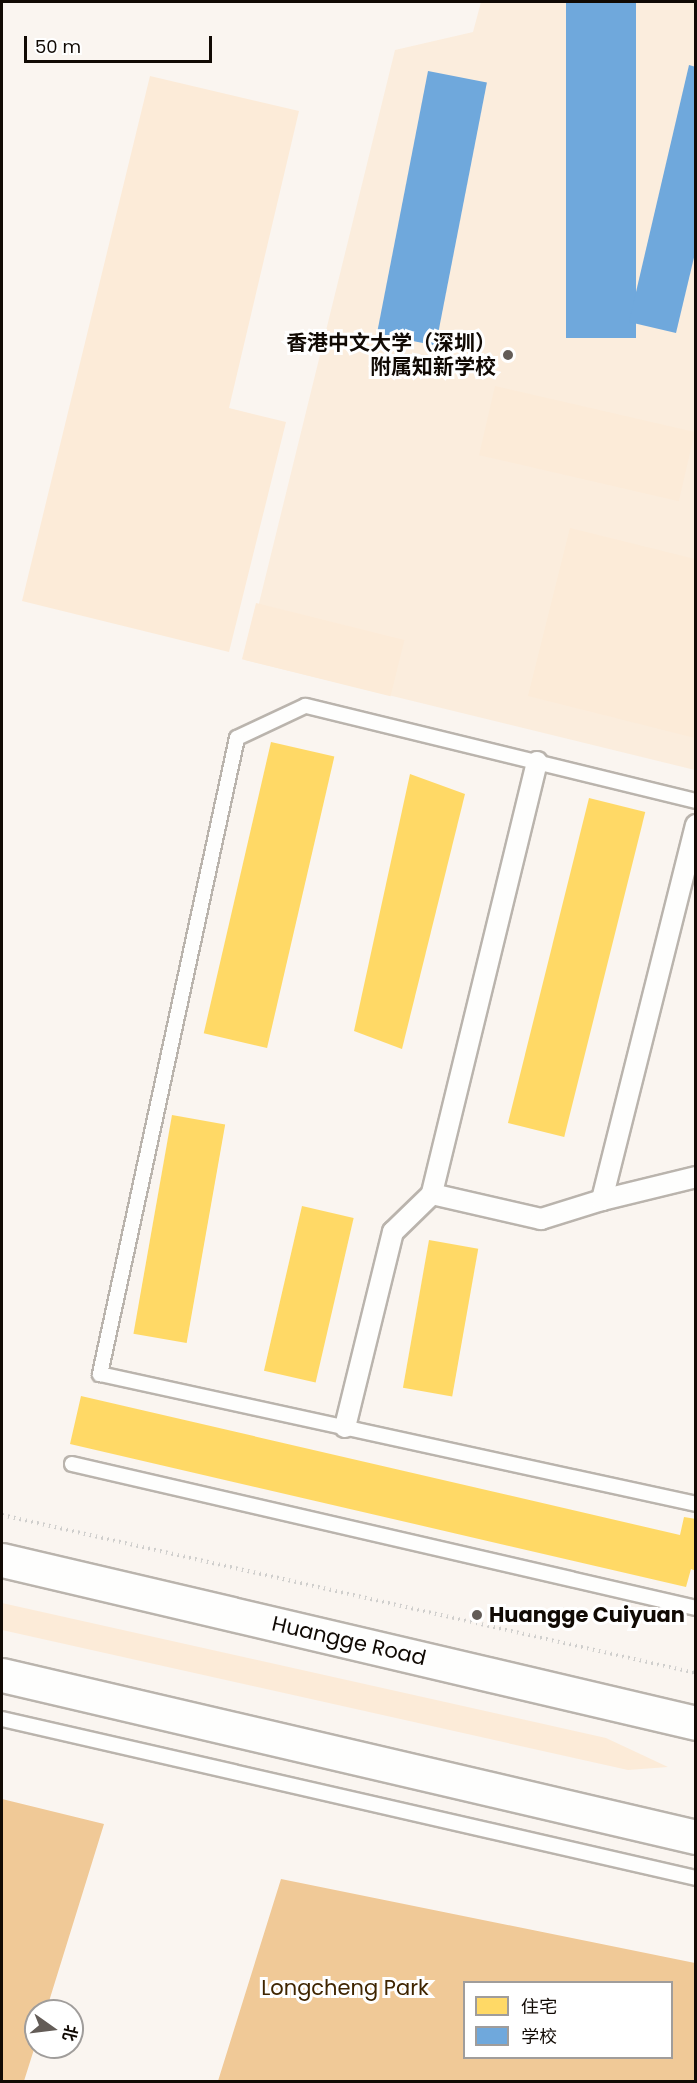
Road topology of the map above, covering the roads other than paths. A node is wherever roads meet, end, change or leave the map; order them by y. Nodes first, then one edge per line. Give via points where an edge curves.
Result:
1 (537, 762) junction
2 (696, 801) edge
3 (696, 825) edge
4 (696, 1177) edge
5 (432, 1194) junction
6 (602, 1200) junction
7 (345, 1427) junction
8 (72, 1464) dead end
9 (696, 1504) edge
10 (2, 1560) edge
11 (696, 1608) edge
12 (2, 1675) edge
13 (2, 1719) edge
14 (696, 1723) edge
15 (696, 1837) edge
16 (696, 1878) edge

1 - 2 lane
1 - 5 street
1 - 7 lane via 305,706 237,738 100,1374
3 - 6 street
4 - 6 street
5 - 6 street via 541,1219
5 - 7 street via 393,1232
7 - 9 lane
8 - 11 lane
10 - 14 main road, Huangge Road
12 - 15 main road
13 - 16 lane

